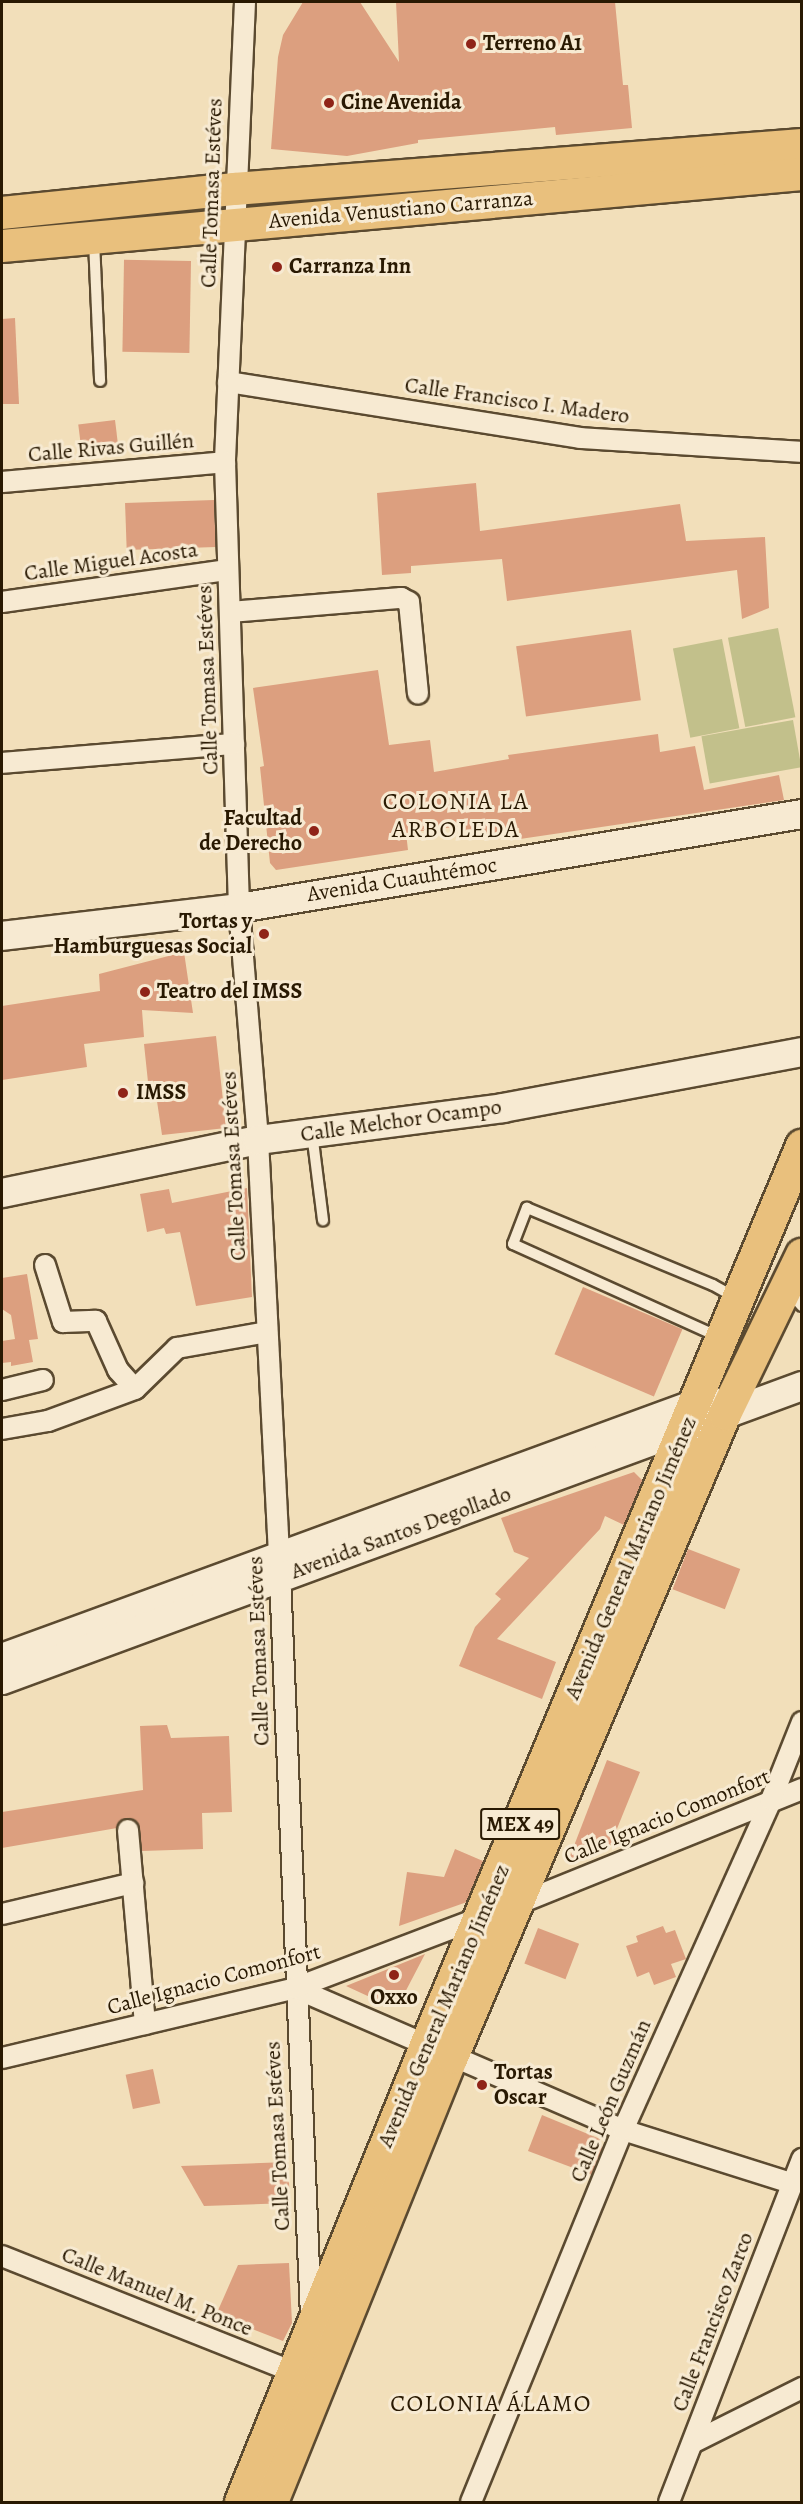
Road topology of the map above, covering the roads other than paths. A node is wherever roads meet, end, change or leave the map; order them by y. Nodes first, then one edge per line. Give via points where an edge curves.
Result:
1 (245, 2) edge
2 (801, 145) edge
3 (801, 174) edge
4 (234, 189) junction
5 (2, 213) edge
6 (236, 225) junction
7 (94, 238) junction
8 (2, 246) edge
9 (100, 381) dead end
10 (228, 382) junction
11 (801, 452) edge
12 (225, 462) junction
13 (2, 482) edge
14 (228, 570) junction
15 (2, 602) edge
16 (230, 612) junction
17 (418, 694) dead end
18 (234, 744) junction
19 (2, 763) edge
20 (801, 814) edge
21 (239, 908) junction
22 (2, 936) edge
23 (801, 1052) edge
24 (312, 1132) junction
25 (258, 1140) junction
26 (801, 1146) edge
27 (2, 1193) edge
28 (323, 1220) dead end
29 (801, 1255) edge
30 (45, 1265) dead end
31 (794, 1298) edge
32 (739, 1300) junction
33 (267, 1332) junction
34 (723, 1339) junction
35 (801, 1366) edge
36 (43, 1380) dead end
37 (801, 1386) edge
38 (135, 1389) junction
39 (2, 1390) edge
40 (731, 1402) junction
41 (689, 1417) junction
42 (2, 1429) edge
43 (280, 1566) junction
44 (2, 1658) edge
45 (2, 1680) edge
46 (801, 1722) edge
47 (801, 1788) edge
48 (771, 1800) junction
49 (128, 1830) dead end
50 (133, 1883) junction
51 (518, 1904) junction
52 (2, 1914) edge
53 (482, 1917) junction
54 (295, 1988) junction
55 (145, 2024) junction
56 (438, 2052) junction
57 (2, 2058) edge
58 (622, 2130) junction
59 (801, 2159) edge
60 (796, 2181) edge
61 (2, 2256) edge
62 (312, 2327) junction
63 (294, 2372) junction
64 (801, 2388) edge
65 (694, 2442) junction
66 (241, 2502) edge
67 (272, 2502) edge
68 (471, 2502) edge
69 (669, 2502) edge

1 - 4 street, Calle Tomasa Estéves
2 - 4 main road, Avenida Venustiano Carranza
3 - 6 main road, Avenida Venustiano Carranza
4 - 5 main road, Avenida Venustiano Carranza
4 - 6 street, Calle Tomasa Estéves
6 - 7 main road, Avenida Venustiano Carranza
6 - 10 street, Calle Tomasa Estéves
7 - 8 main road, Avenida Venustiano Carranza
7 - 9 lane
10 - 11 street, Calle Francisco I. Madero via 580,438
10 - 12 street, Calle Tomasa Estéves
12 - 13 street, Calle Rivas Guillén
12 - 14 street, Calle Tomasa Estéves
14 - 15 street, Calle Miguel Acosta
14 - 16 street, Calle Tomasa Estéves
16 - 17 street via 401,598 409,602
16 - 18 street, Calle Tomasa Estéves
18 - 19 street
18 - 21 street, Calle Tomasa Estéves
20 - 21 street, Avenida Cuauhtémoc
21 - 22 street, Avenida Cuauhtémoc
21 - 25 street, Calle Tomasa Estéves
23 - 24 street, Calle Melchor Ocampo via 503,1108
24 - 25 street, Calle Melchor Ocampo
24 - 28 lane
25 - 27 street, Calle Melchor Ocampo
25 - 33 street, Calle Tomasa Estéves
26 - 32 main road, Avenida General Mariano Jiménez / MEX 49
29 - 31 main road, Avenida General Mariano Jiménez / MEX 49
30 - 38 street via 63,1323 96,1321 118,1370
31 - 40 main road, Avenida General Mariano Jiménez / MEX 49
32 - 34 main road, Avenida General Mariano Jiménez / MEX 49
32 - 34 lane via 713,1285 527,1208 513,1244
33 - 38 street via 177,1348
33 - 43 street, Calle Tomasa Estéves
34 - 41 main road, Avenida General Mariano Jiménez / MEX 49
35 - 40 street, Avenida Santos Degollado
36 - 39 street
37 - 40 street, Avenida Santos Degollado
38 - 42 street via 48,1421
40 - 41 street, Avenida Santos Degollado
40 - 51 main road, Avenida General Mariano Jiménez / MEX 49
41 - 43 street, Avenida Santos Degollado
41 - 53 main road, Avenida General Mariano Jiménez / MEX 49
43 - 44 street, Avenida Santos Degollado
43 - 45 street, Avenida Santos Degollado
43 - 54 street, Calle Tomasa Estéves
46 - 48 street, Calle León Guzmán
47 - 48 street, Calle Ignacio Comonfort
48 - 51 street, Calle Ignacio Comonfort
48 - 58 street, Calle León Guzmán
49 - 50 street
50 - 52 street
50 - 55 street
51 - 53 street, Calle Ignacio Comonfort
51 - 56 main road, Avenida General Mariano Jiménez / MEX 49
53 - 54 street, Calle Ignacio Comonfort
53 - 56 main road, Avenida General Mariano Jiménez / MEX 49
54 - 55 street, Calle Ignacio Comonfort
54 - 56 street
54 - 62 street, Calle Tomasa Estéves
55 - 57 street, Calle Ignacio Comonfort
56 - 58 street
56 - 62 main road, Avenida General Mariano Jiménez / MEX 49
56 - 67 main road, Avenida General Mariano Jiménez / MEX 49
58 - 60 street
58 - 68 street, Calle León Guzmán
59 - 60 street, Calle Francisco Zarco
60 - 65 street, Calle Francisco Zarco
61 - 63 street, Calle Manuel M. Ponce
62 - 63 main road, Avenida General Mariano Jiménez / MEX 49
63 - 66 main road, Avenida General Mariano Jiménez / MEX 49
64 - 65 street
65 - 69 street, Calle Francisco Zarco

